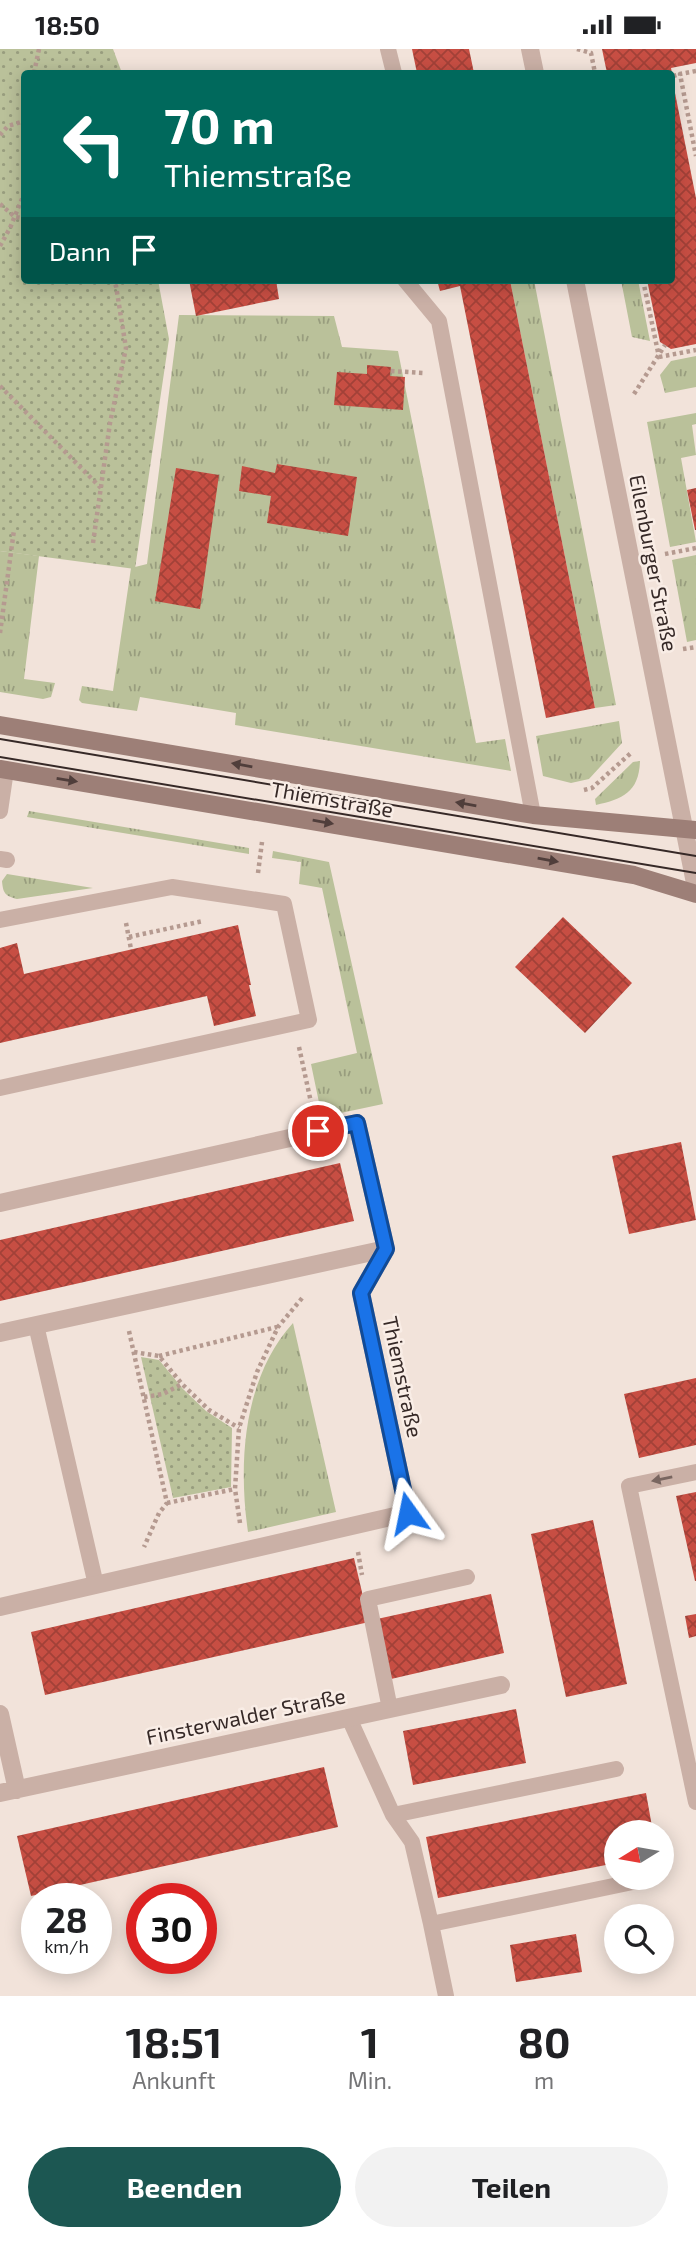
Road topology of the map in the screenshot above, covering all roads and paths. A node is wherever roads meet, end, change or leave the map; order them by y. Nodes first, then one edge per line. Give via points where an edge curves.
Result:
1 (38, 49) edge
2 (388, 49) edge
3 (530, 49) edge
4 (577, 49) edge
5 (34, 70) edge
6 (393, 70) edge
7 (534, 70) edge
8 (595, 70) edge
9 (696, 71) edge
10 (680, 74) junction
11 (675, 75) edge
12 (21, 122) edge
13 (0, 135) edge
14 (687, 154) dead end
15 (696, 154) edge
16 (21, 202) edge
17 (0, 204) edge
18 (15, 217) junction
19 (21, 218) edge
20 (0, 246) edge
21 (115, 284) edge
22 (408, 284) edge
23 (576, 284) edge
24 (644, 284) edge
25 (665, 345) dead end
26 (696, 350) edge
27 (659, 357) junction
28 (0, 386) edge
29 (634, 394) dead end
30 (102, 489) junction
31 (14, 530) dead end
32 (93, 543) dead end
33 (696, 548) edge
34 (665, 554) dead end
35 (0, 633) edge
36 (696, 647) edge
37 (683, 649) dead end
38 (0, 725) edge
39 (3, 770) edge
40 (0, 811) edge
41 (533, 815) junction
42 (692, 831) edge
43 (696, 888) edge
44 (696, 894) edge
45 (213, 919) dead end
46 (0, 920) edge
47 (131, 949) dead end
48 (293, 1023) junction
49 (0, 1088) edge
50 (318, 1131) junction
51 (0, 1203) edge
52 (386, 1249) junction
53 (333, 1261) junction
54 (124, 1306) junction
55 (36, 1325) junction
56 (278, 1327) junction
57 (0, 1333) edge
58 (134, 1352) junction
59 (159, 1356) junction
60 (182, 1384) junction
61 (144, 1397) junction
62 (239, 1428) junction
63 (696, 1472) edge
64 (235, 1489) junction
65 (167, 1503) junction
66 (352, 1525) junction
67 (244, 1550) junction
68 (130, 1576) junction
69 (467, 1577) dead end
70 (96, 1585) junction
71 (368, 1599) junction
72 (0, 1607) edge
73 (501, 1685) dead end
74 (390, 1709) junction
75 (0, 1714) edge
76 (349, 1718) junction
77 (616, 1769) dead end
78 (8, 1792) edge
79 (696, 1802) edge
80 (393, 1815) junction
81 (604, 1888) edge
82 (431, 1924) junction
83 (446, 1996) edge

1 - 5 path
2 - 6 lane
3 - 7 street
4 - 8 path via 591,54
9 - 10 path
10 - 11 path
10 - 15 path
12 - 13 path
14 - 15 path
16 - 18 path
17 - 18 path
18 - 19 path
18 - 20 path
21 - 30 path via 126,348
22 - 41 lane via 439,321
23 - 42 street, Eilenburger Straße
24 - 27 path
25 - 27 path
26 - 27 path
27 - 29 path
28 - 30 path
30 - 32 path
31 - 35 path
33 - 34 path
36 - 37 path
41 -> 38 main road, Thiemstraße
39 - 40 lane
39 -> 44 main road, Thiemstraße via 634,875
41 - 42 main road, Thiemstraße
42 - 43 street, Eilenburger Straße via 689,855
45 - 47 path via 128,934
46 - 48 lane via 172,887 284,904 309,1020
48 - 49 lane
48 - 50 path
50 - 51 street
50 - 52 street via 357,1123
52 - 53 street
52 - 66 street, Thiemstraße via 361,1293 408,1513
53 - 54 street
53 - 56 path
54 - 55 street
54 - 58 path
55 - 57 street
55 - 70 lane
56 - 59 path
56 - 62 path
58 - 59 path
58 - 61 path
59 - 60 path
60 - 61 path
60 - 62 path via 209,1410
61 - 65 path
62 - 64 path
63 -> 79 lane via 629,1486
64 - 65 path
64 - 67 path
65 - 68 path
66 - 67 street, Thiemstraße
66 - 71 path
67 - 68 street, Thiemstraße
68 - 70 street, Thiemstraße
69 - 71 lane
70 - 72 street, Thiemstraße
71 - 74 lane
73 - 74 street, Finsterwalder Straße
74 - 76 street, Finsterwalder Straße
75 - 78 street
76 - 78 street, Finsterwalder Straße
76 - 80 lane
77 - 80 lane
80 - 82 lane via 412,1842
81 - 82 lane
82 - 83 lane

